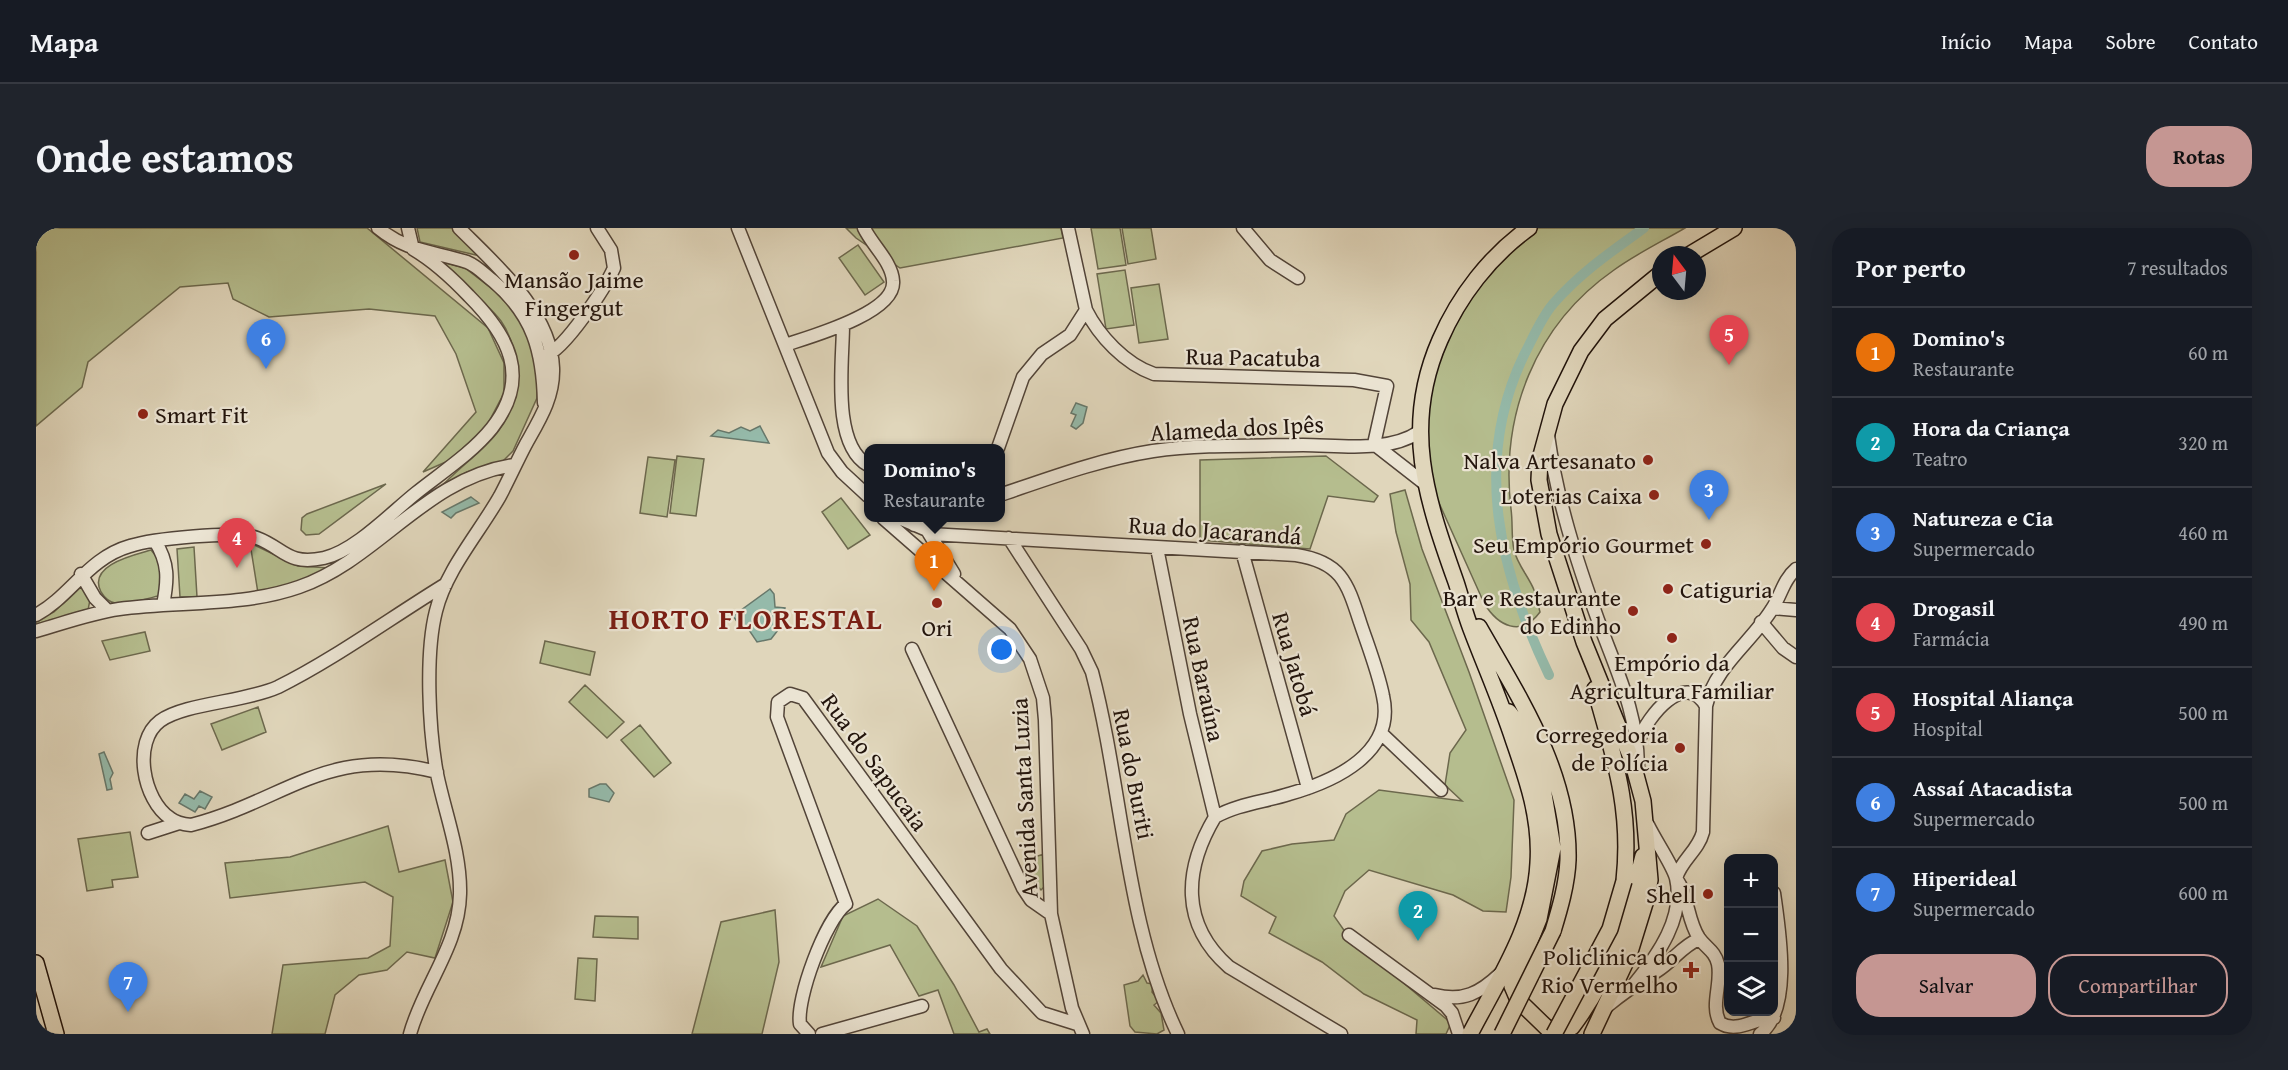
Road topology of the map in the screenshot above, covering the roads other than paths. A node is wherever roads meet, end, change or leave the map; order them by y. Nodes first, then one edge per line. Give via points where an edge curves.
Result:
1 (378, 228) edge
2 (408, 228) edge
3 (459, 228) edge
4 (597, 228) edge
5 (738, 228) edge
6 (864, 228) edge
7 (1068, 228) edge
8 (1243, 228) edge
9 (1528, 228) edge
10 (1734, 228) edge
11 (1704, 246) edge
12 (414, 249) junction
13 (1298, 278) dead end
14 (1652, 280) edge
15 (1086, 309) junction
16 (843, 325) junction
17 (576, 327) junction
18 (1099, 332) junction
19 (1070, 335) junction
20 (542, 343) junction
21 (785, 345) junction
22 (546, 355) junction
23 (1547, 428) junction
24 (1419, 432) junction
25 (999, 444) edge
26 (1374, 444) junction
27 (864, 461) edge
28 (514, 465) junction
29 (460, 481) junction
30 (1424, 483) junction
31 (506, 485) junction
32 (864, 493) edge
33 (1005, 493) edge
34 (888, 522) edge
35 (910, 522) edge
36 (922, 522) edge
37 (916, 524) junction
38 (905, 537) junction
39 (1009, 538) junction
40 (932, 539) junction
41 (155, 541) junction
42 (1157, 548) junction
43 (1242, 551) junction
44 (923, 553) junction
45 (1796, 569) edge
46 (81, 574) junction
47 (446, 584) junction
48 (961, 584) junction
49 (1461, 596) junction
50 (163, 605) junction
51 (1773, 608) junction
52 (1796, 610) edge
53 (108, 611) junction
54 (36, 615) edge
55 (1761, 622) junction
56 (36, 631) edge
57 (1584, 642) junction
58 (912, 649) dead end
59 (1796, 657) edge
60 (1500, 700) junction
61 (1706, 706) junction
62 (1382, 734) junction
63 (1639, 740) junction
64 (437, 772) junction
65 (1638, 779) junction
66 (1308, 788) junction
67 (1441, 790) dead end
68 (1215, 817) junction
69 (1645, 819) junction
70 (179, 823) junction
71 (148, 833) dead end
72 (1645, 848) junction
73 (1690, 853) junction
74 (1662, 855) junction
75 (1676, 878) junction
76 (1774, 908) edge
77 (1051, 914) junction
78 (1349, 934) dead end
79 (1700, 939) junction
80 (36, 963) edge
81 (1503, 971) junction
82 (1635, 983) junction
83 (1429, 993) junction
84 (922, 1006) dead end
85 (1605, 1008) junction
86 (1773, 1018) junction
87 (1080, 1029) edge
88 (56, 1034) edge
89 (410, 1034) edge
90 (809, 1034) edge
91 (822, 1034) edge
92 (1178, 1034) edge
93 (1341, 1034) edge
94 (1459, 1034) edge
95 (1470, 1034) edge
96 (1502, 1034) edge
97 (1554, 1034) edge
98 (1592, 1034) edge
99 (1760, 1034) edge

1 - 12 street
2 - 12 street
3 - 20 street via 519,289 536,316
4 - 17 street via 611,250 614,268
5 - 21 street
6 - 16 street via 891,272 893,287 888,297
7 - 15 street, Rua Pacatuba
8 - 13 street via 1270,260
9 - 24 main road via 1474,282 1446,327 1427,377
10 - 11 main road
12 - 20 street via 475,265 520,309
12 - 41 street via 442,268 464,290 493,321 505,341 512,367 510,393 491,429 385,518 334,555 299,559 256,537 240,535
14 - 23 main road via 1619,305 1592,335 1563,383
15 - 18 street, Rua Pacatuba
15 - 19 street
16 - 21 street
16 - 27 street via 844,425 851,449
17 - 20 street
17 - 22 street
18 - 19 street
18 - 26 street, Rua Pacatuba via 1137,366 1154,374 1361,380 1387,386
19 - 25 street via 1042,354 1023,376
20 - 22 street
21 - 32 street via 828,453
22 - 28 street via 545,410
23 - 57 main road via 1539,480 1543,508
23 - 63 street via 1567,529 1623,682
24 - 26 street, Alameda dos Ipês via 1403,440
24 - 30 main road
26 - 30 street
26 - 33 street, Alameda dos Ipês via 1153,451
28 - 29 street
28 - 31 street
29 - 31 street via 492,475
29 - 50 street via 329,573 302,586 260,598
30 - 49 main road
31 - 47 street
34 - 38 street, Avenida Santa Luzia
35 - 37 street, Avenida Santa Luzia
36 - 37 street
37 - 38 street
37 - 40 street, Avenida Santa Luzia
38 - 44 street, Avenida Santa Luzia
39 - 40 street, Rua do Jacarandá
39 - 42 street, Rua do Jacarandá
39 - 92 street, Rua do Buriti via 1092,672 1145,943 1163,1004
40 - 44 street
40 - 48 street, Avenida Santa Luzia
41 - 46 street via 116,551
41 - 50 street via 166,563
42 - 43 street, Rua do Jacarandá
42 - 68 street, Rua Baraúna
43 - 62 street, Rua do Jacarandá via 1314,558 1340,573 1384,697
43 - 66 street, Rua Jatobá
44 - 48 street, Avenida Santa Luzia
45 - 51 street via 1781,588
46 - 53 street
46 - 54 street
47 - 64 street via 436,609 430,654
47 - 70 street via 278,686 242,699 180,712 152,728 144,744 147,781 161,809
48 - 77 street, Avenida Santa Luzia via 1021,642 1043,698
49 - 60 main road
49 - 96 main road, bridge via 1543,746 1563,803 1568,862 1562,902 1553,931
50 - 53 street
51 - 52 street
51 - 55 street
53 - 56 street
55 - 59 street
55 - 61 street via 1719,674
57 - 65 main road
57 - 97 main road, bridge via 1625,804 1628,845 1624,881 1610,928
58 - 77 street via 1023,888 1031,900
60 - 72 main road via 1523,730 1544,788 1553,848 1539,919 1512,986 1518,1000 1548,1029 1572,1027 1592,1000 1620,942
60 - 81 main road via 1534,805 1538,862 1528,913
61 - 63 street via 1702,699 1688,693 1671,698 1649,718
61 - 73 street via 1703,832 1701,842
62 - 66 street via 1363,759
62 - 67 street
63 - 65 street
64 - 70 street via 383,763 335,768 207,821
64 - 89 street via 458,865 460,904 448,948
65 - 69 main road
66 - 68 street
68 - 93 street via 1196,858 1191,894 1209,944 1229,967
69 - 72 main road
69 - 74 street
70 - 71 street
72 - 85 main road via 1650,880 1646,900 1629,955
73 - 74 street
73 - 75 street
74 - 75 street
75 - 79 street
75 - 82 street via 1672,923 1654,960
76 - 86 street via 1781,974
77 - 87 street, Avenida Santa Luzia
78 - 83 street
79 - 82 street
79 - 86 street via 1715,954 1718,964 1716,1012 1720,1023 1739,1027
80 - 88 main road
81 - 83 street via 1471,996 1449,998
81 - 95 main road
82 - 85 street
83 - 94 street via 1452,1013
84 - 91 street
85 - 98 main road
86 - 99 street
87 - 90 street, Rua do Sapucaia via 1042,1012 1001,969 803,698 790,694 778,702 777,717 846,904 829,926 801,997 800,1024

